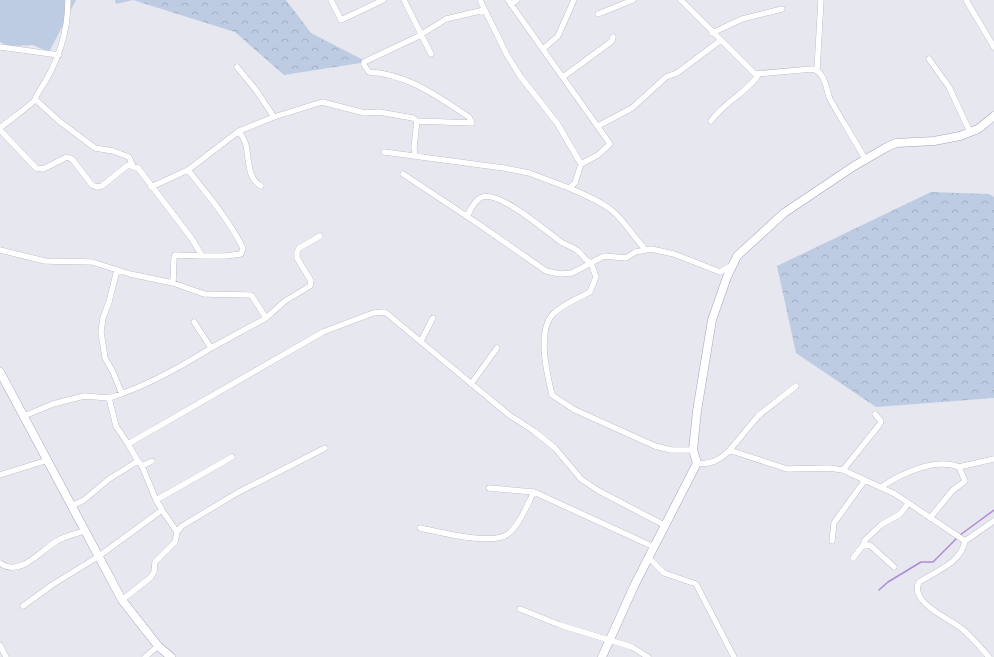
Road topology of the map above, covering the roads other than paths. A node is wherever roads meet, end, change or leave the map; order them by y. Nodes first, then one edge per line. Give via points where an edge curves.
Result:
1 (68, 0) edge
2 (331, 0) edge
3 (380, 0) edge
4 (404, 0) edge
5 (480, 0) edge
6 (517, 0) edge
7 (574, 0) edge
8 (634, 0) edge
9 (681, 0) edge
10 (821, 0) edge
11 (966, 0) edge
12 (510, 2) edge
13 (782, 9) dead end
14 (484, 10) junction
15 (598, 14) dead end
16 (712, 33) junction
17 (420, 35) junction
18 (613, 37) dead end
19 (721, 40) junction
20 (0, 47) edge
21 (994, 48) edge
22 (543, 49) junction
23 (431, 54) dead end
24 (59, 55) junction
25 (929, 59) dead end
26 (236, 67) dead end
27 (817, 70) junction
28 (759, 74) junction
29 (563, 77) junction
30 (35, 99) junction
31 (994, 116) edge
32 (274, 117) junction
33 (417, 121) junction
34 (711, 121) dead end
35 (598, 126) junction
36 (0, 129) edge
37 (239, 131) junction
38 (970, 132) junction
39 (384, 152) dead end
40 (416, 156) junction
41 (866, 159) junction
42 (581, 164) junction
43 (133, 166) junction
44 (188, 170) junction
45 (403, 174) dead end
46 (151, 186) junction
47 (261, 186) dead end
48 (569, 188) junction
49 (467, 216) junction
50 (320, 236) dead end
51 (645, 249) junction
52 (0, 250) edge
53 (202, 256) junction
54 (591, 263) junction
55 (732, 265) junction
56 (116, 270) junction
57 (173, 283) junction
58 (266, 318) junction
59 (433, 318) dead end
60 (194, 322) dead end
61 (421, 341) junction
62 (211, 348) junction
63 (497, 348) dead end
64 (0, 372) edge
65 (471, 384) junction
66 (796, 386) dead end
67 (122, 394) junction
68 (109, 398) junction
69 (875, 414) dead end
70 (24, 416) junction
71 (128, 444) junction
72 (325, 448) dead end
73 (693, 450) junction
74 (729, 452) junction
75 (232, 458) dead end
76 (994, 459) edge
77 (48, 460) junction
78 (152, 461) dead end
79 (140, 463) junction
80 (697, 463) junction
81 (959, 467) junction
82 (843, 470) junction
83 (0, 475) edge
84 (865, 480) junction
85 (881, 487) junction
86 (489, 488) dead end
87 (534, 492) junction
88 (156, 500) junction
89 (908, 504) junction
90 (72, 506) junction
91 (162, 510) junction
92 (930, 518) junction
93 (994, 521) edge
94 (666, 526) junction
95 (420, 528) dead end
96 (84, 531) junction
97 (177, 532) junction
98 (832, 541) dead end
99 (965, 541) junction
100 (864, 544) junction
101 (654, 547) junction
102 (99, 556) junction
103 (649, 558) junction
104 (854, 558) dead end
105 (0, 563) edge
106 (894, 567) dead end
107 (122, 600) junction
108 (24, 606) dead end
109 (520, 609) dead end
110 (610, 640) junction
111 (0, 645) edge
112 (158, 646) junction
113 (6, 657) edge
114 (146, 657) edge
115 (171, 657) edge
116 (602, 657) edge
117 (648, 657) edge
118 (734, 657) edge
119 (989, 657) edge

1 - 24 street via 67,20
2 - 3 street via 341,20
4 - 17 street
5 - 14 street
6 - 12 street
7 - 22 street via 558,36
8 - 15 street
9 - 16 street
10 - 27 street
11 - 21 street
12 - 22 street
13 - 16 street via 742,19
14 - 17 street via 446,20
14 - 42 street via 507,56 557,123
16 - 19 street
17 - 23 street
17 - 33 street via 364,62 364,65 369,72 388,74 426,90 469,117 472,123
18 - 29 street via 612,41
19 - 28 street via 751,72
19 - 35 street via 677,73 666,77 632,108
20 - 24 street
22 - 29 street
24 - 30 street
25 - 38 street via 948,87
26 - 32 street via 256,90
27 - 28 street via 812,68
27 - 41 street via 821,73 831,99
28 - 34 street via 753,83 727,103
29 - 35 street
30 - 36 street
30 - 43 street via 59,121 96,148 129,157
31 - 38 street
32 - 33 street via 322,102 365,113 379,112
32 - 37 street
33 - 40 street via 414,147
35 - 42 street via 610,144 598,155
36 - 43 street via 36,168 43,169 67,157 72,159 97,187 102,186 128,165
37 - 44 street
37 - 47 street via 246,144 251,172 256,183
38 - 41 street via 934,141 896,143
39 - 40 street
40 - 48 street via 529,173
41 - 55 street via 784,213 737,256
42 - 48 street via 575,183
43 - 46 street via 138,168
44 - 46 street
44 - 53 street via 217,206 244,248 241,254
45 - 49 street
46 - 53 street
48 - 51 street via 611,210
49 - 54 street via 546,271 572,273
49 - 54 street via 475,201 480,198 486,196 496,199 514,208 562,243 577,250
50 - 58 street via 299,248 297,252 297,258 311,281 310,286 285,301
51 - 54 street via 626,258 604,256
51 - 55 street via 674,254 720,272
52 - 56 street via 45,261 92,262
53 - 57 street via 175,255
54 - 73 street via 596,277 590,292 553,315 548,322 543,350 552,395 575,410 655,446 672,450
55 - 73 street via 712,320
56 - 57 street
56 - 67 street via 109,302 102,318 101,332 105,358
57 - 58 street via 204,294 250,294
58 - 62 street
59 - 61 street
60 - 62 street
61 - 65 street
61 - 71 street via 385,312 373,313 342,323
62 - 67 street via 170,372
63 - 65 street
64 - 70 street
65 - 94 street via 555,448 590,486
66 - 74 street via 758,416
67 - 68 street
68 - 70 street via 84,396 53,404
68 - 71 street via 116,426
69 - 82 street via 881,421 880,424
70 - 77 street
71 - 79 street
72 - 97 street via 237,493 182,526
73 - 80 street
74 - 80 street via 719,461
74 - 82 street via 787,469
75 - 88 street
76 - 81 street
77 - 83 street
77 - 90 street
78 - 79 street
79 - 88 street
79 - 90 street via 109,479 84,500
80 - 94 street
81 - 85 street via 939,465 915,469
81 - 92 street via 965,481 952,490
82 - 84 street
84 - 85 street
84 - 98 street via 834,523
85 - 89 street
86 - 87 street
87 - 95 street via 513,528 508,534 500,537 487,538
87 - 101 street
88 - 91 street
89 - 92 street
89 - 100 street via 900,514 881,525 864,541
90 - 96 street
91 - 97 street
91 - 102 street
92 - 99 street
93 - 99 street
94 - 101 street
96 - 102 street
96 - 105 street via 57,540 18,567 9,568
97 - 107 street via 176,542 155,562 151,577
99 - 119 street via 961,554 919,582 917,592 929,607 964,631
100 - 104 street
100 - 106 street via 871,546
101 - 103 street
102 - 107 street
102 - 108 street
103 - 110 street
103 - 118 street via 664,573 696,584
107 - 112 street
109 - 110 street
110 - 116 street
110 - 117 street via 632,647
111 - 113 street
112 - 114 street
112 - 115 street

